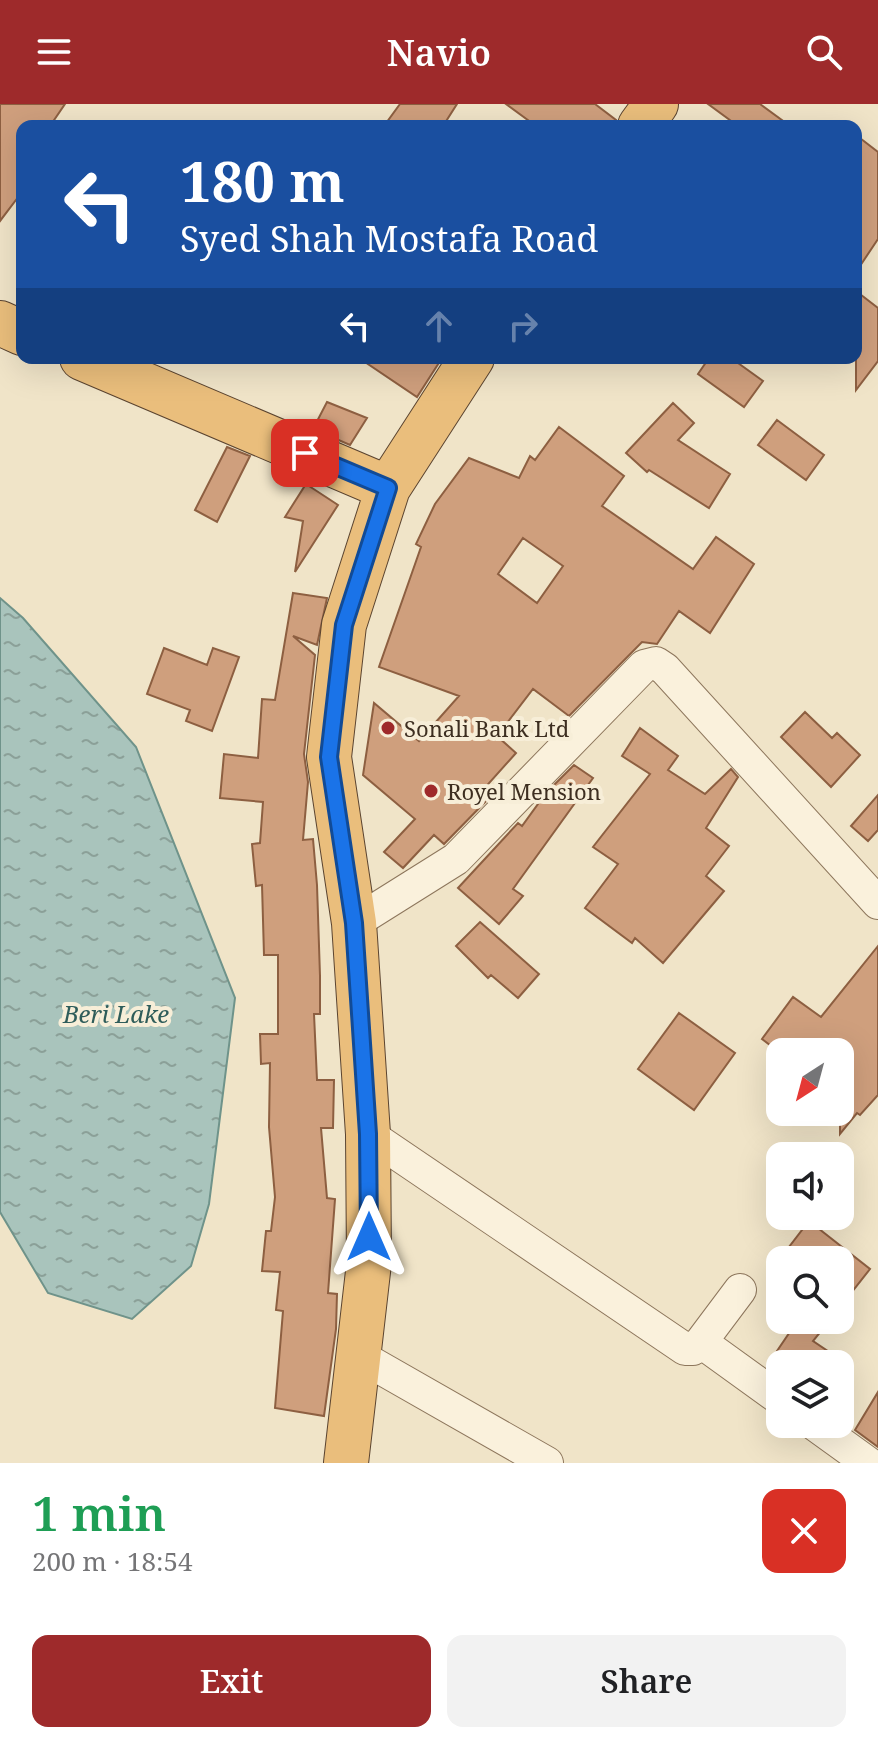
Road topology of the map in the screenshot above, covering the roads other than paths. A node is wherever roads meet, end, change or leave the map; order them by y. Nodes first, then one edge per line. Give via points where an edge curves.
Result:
1 (96, 364) edge
2 (468, 364) edge
3 (388, 488) junction
4 (878, 903) edge
5 (354, 923) junction
6 (368, 1134) junction
7 (740, 1290) dead end
8 (701, 1342) junction
9 (356, 1354) junction
10 (766, 1389) edge
11 (833, 1438) edge
12 (346, 1463) edge
13 (547, 1463) edge
14 (868, 1463) edge

1 - 3 highway
2 - 3 highway
3 - 5 highway via 344,625 329,757
4 - 5 street via 656,663 644,666 456,859
5 - 6 highway
6 - 8 street via 685,1349
6 - 9 highway via 369,1263
7 - 8 street
8 - 10 street
9 - 12 highway
9 - 13 street
11 - 14 street

